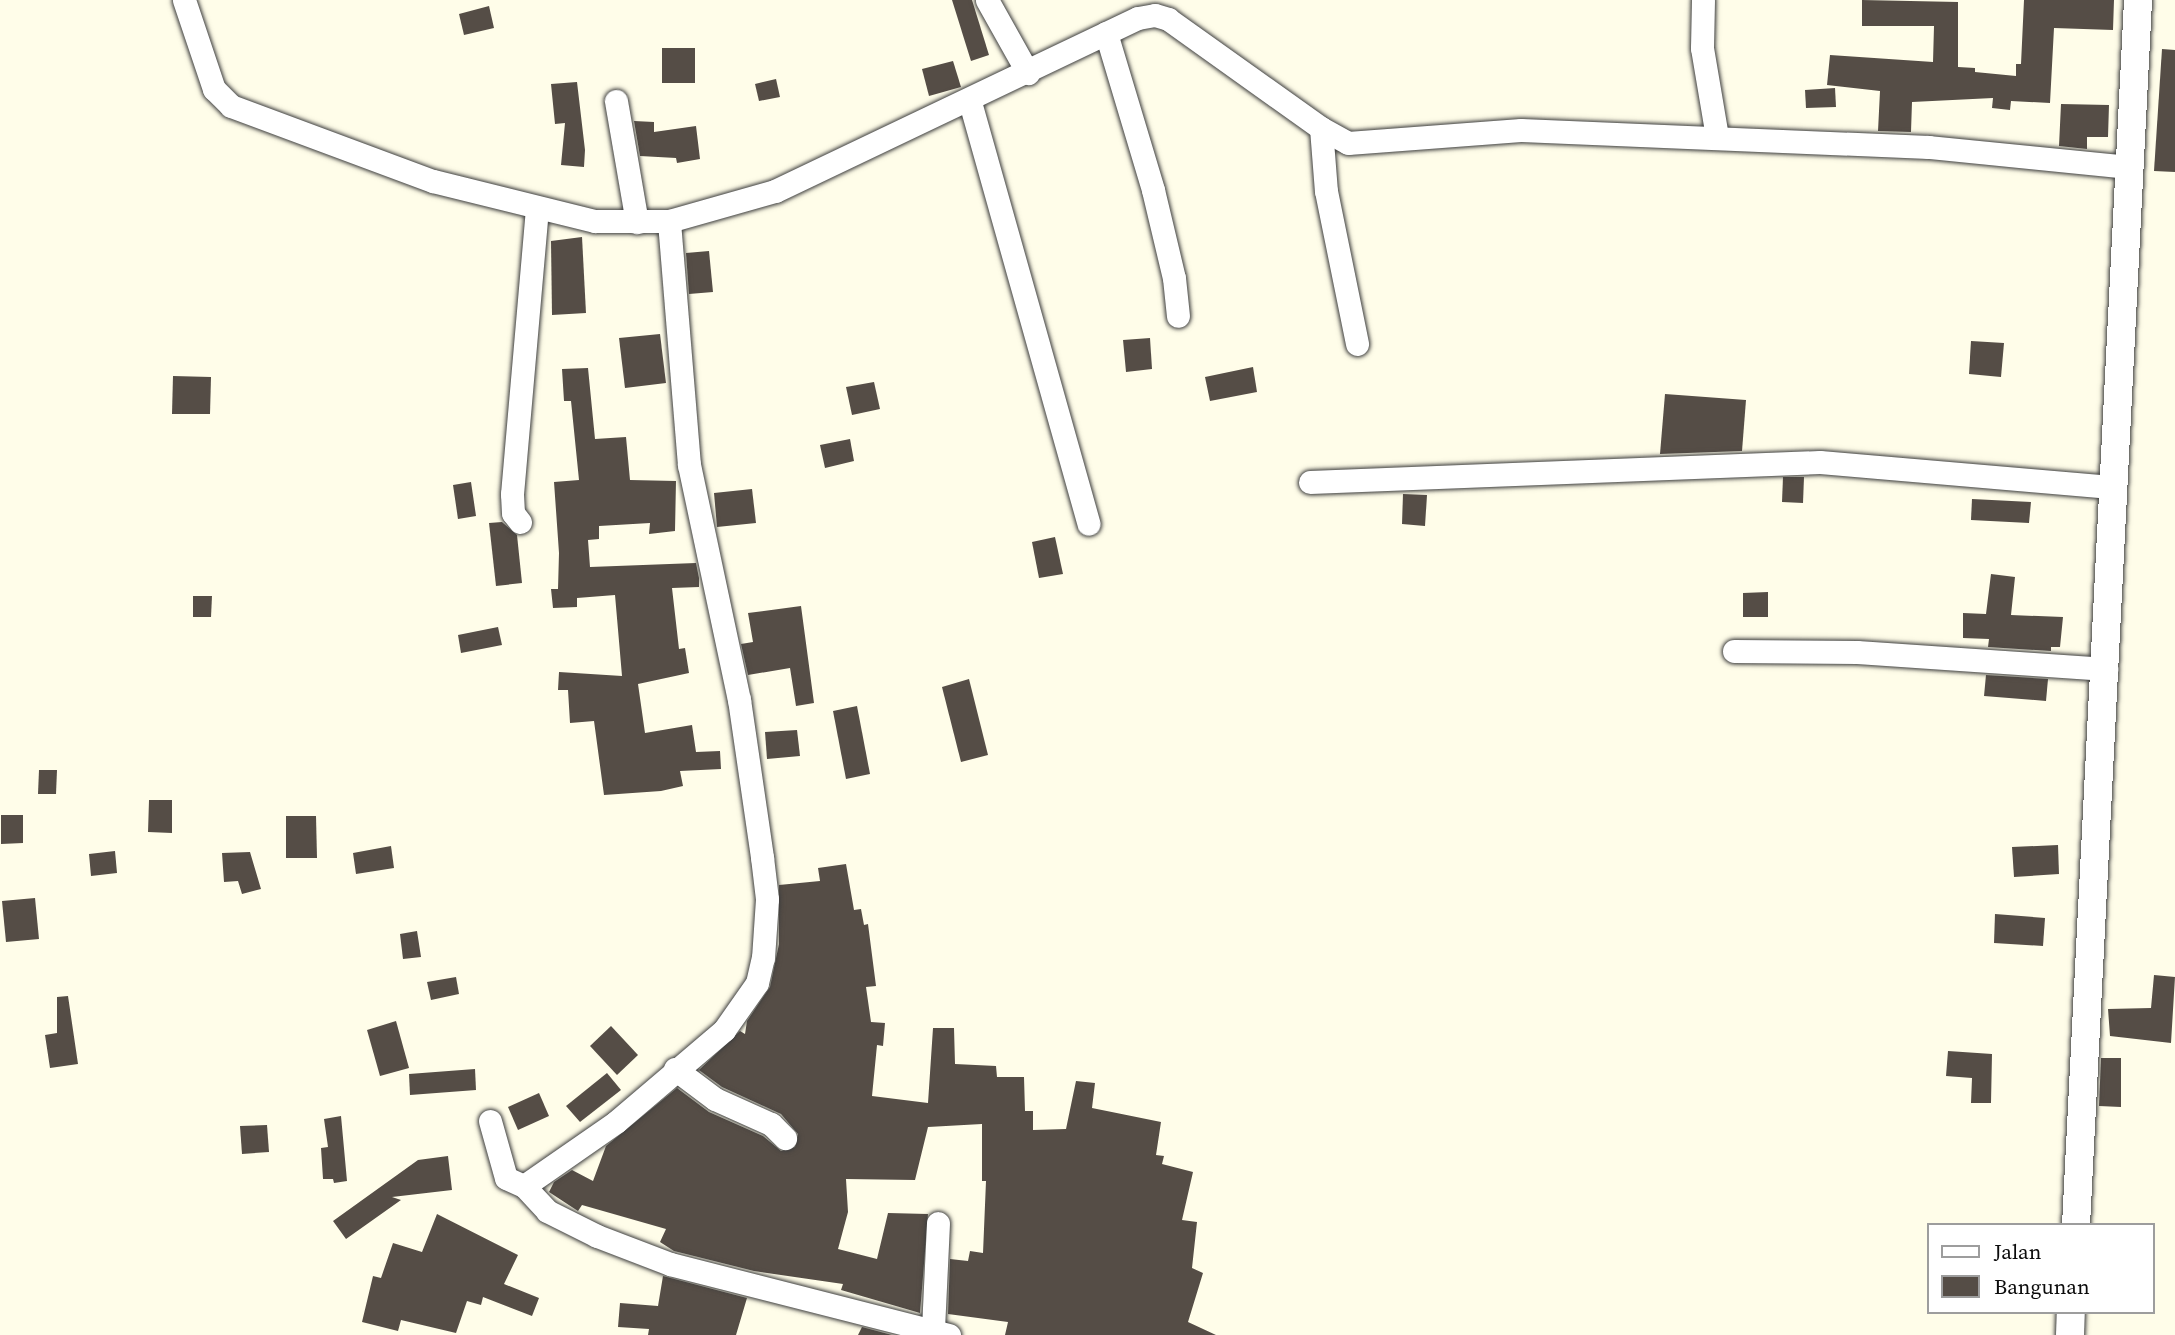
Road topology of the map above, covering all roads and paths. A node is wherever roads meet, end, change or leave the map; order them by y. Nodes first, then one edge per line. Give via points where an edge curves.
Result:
1 (184, 0) edge
2 (987, 0) edge
3 (1703, 0) edge
4 (2138, 0) edge
5 (1106, 33) junction
6 (1028, 73) junction
7 (616, 101) dead end
8 (971, 102) junction
9 (1321, 128) junction
10 (1717, 137) junction
11 (2130, 167) junction
12 (537, 208) junction
13 (669, 221) junction
14 (637, 222) junction
15 (1178, 316) dead end
16 (1357, 344) dead end
17 (1310, 482) dead end
18 (2114, 487) junction
19 (520, 522) dead end
20 (1088, 524) dead end
21 (1734, 651) dead end
22 (2106, 669) junction
23 (675, 1069) junction
24 (491, 1121) dead end
25 (785, 1138) dead end
26 (524, 1186) junction
27 (938, 1223) dead end
28 (2076, 1223) edge
29 (2071, 1314) edge
30 (941, 1332) edge
31 (2070, 1335) edge

1 - 12 street via 214,89 231,106 433,181
2 - 6 street
3 - 10 street via 1702,48
4 - 11 street
5 - 6 street
5 - 9 street via 1138,18 1168,19
5 - 15 street via 1153,190
6 - 8 street
7 - 14 street
8 - 13 street via 775,191
8 - 20 street
9 - 10 street via 1348,143 1511,130
9 - 16 street via 1326,191
10 - 11 street via 1991,151
11 - 18 street
12 - 14 street via 595,221
12 - 19 street via 512,494 513,513
13 - 14 street
13 - 23 street via 690,465 739,700 767,899 757,983 735,1019
17 - 18 street via 1820,462
18 - 22 street
21 - 22 street via 1857,652
22 - 28 street
23 - 25 street via 715,1099 771,1124
23 - 26 street via 616,1122
24 - 26 street via 503,1172
26 - 30 street via 547,1211 670,1264
27 - 30 street
29 - 31 street

